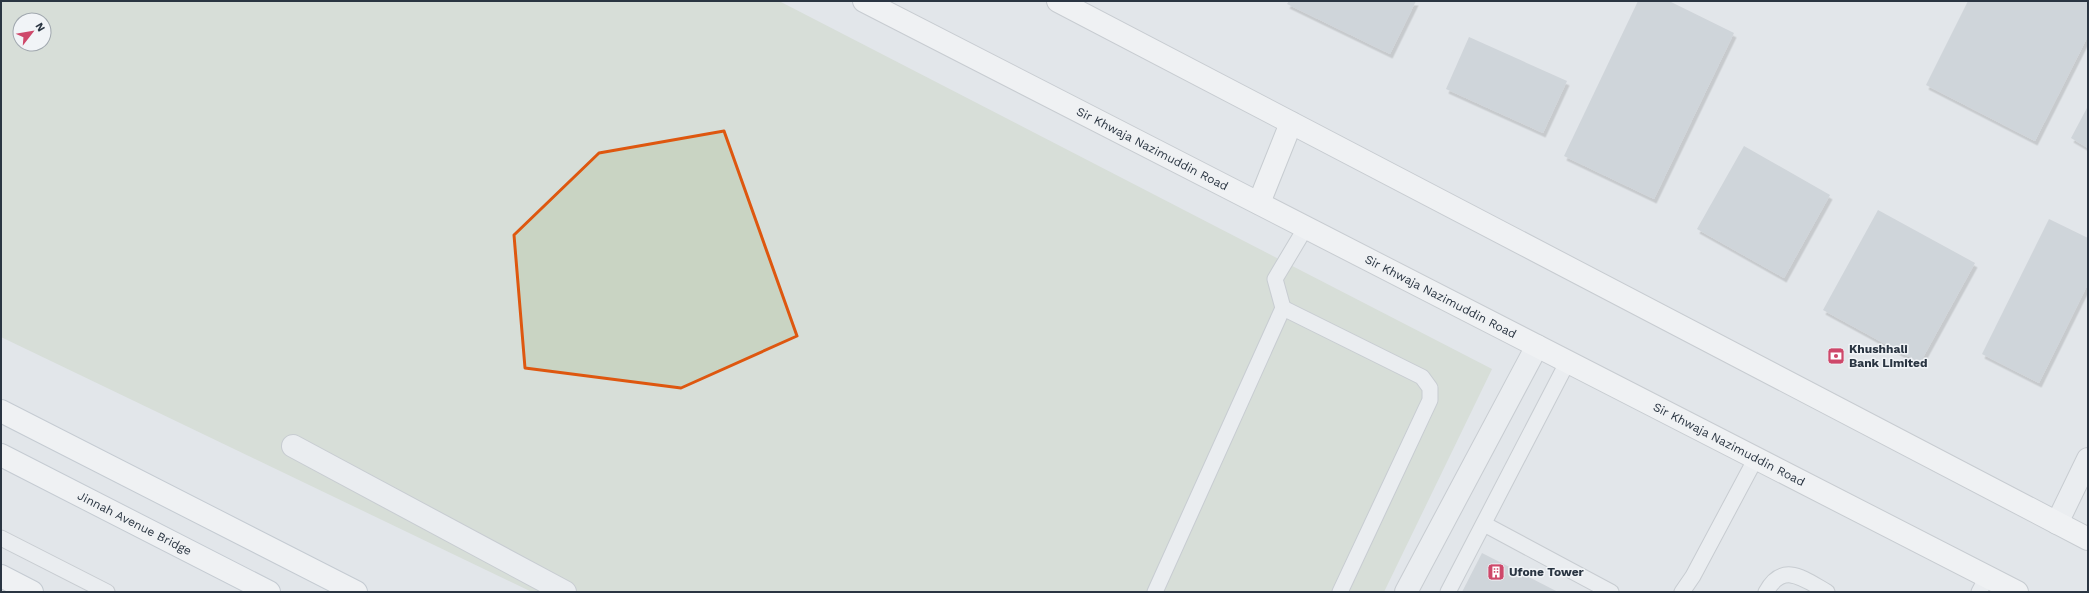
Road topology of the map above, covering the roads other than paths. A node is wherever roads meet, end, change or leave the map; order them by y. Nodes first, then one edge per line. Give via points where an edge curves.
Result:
1 (864, 1) edge
2 (1065, 3) edge
3 (1291, 123) junction
4 (1259, 203) junction
5 (1306, 227) junction
6 (1283, 308) junction
7 (1537, 346) junction
8 (1568, 361) junction
9 (1, 411) edge
10 (293, 446) dead end
11 (1, 455) edge
12 (1756, 458) junction
13 (2088, 459) edge
14 (2057, 523) junction
15 (1484, 524) junction
16 (1, 538) edge
17 (2088, 539) edge
18 (1, 576) edge
19 (1983, 584) edge
20 (32, 592) edge
21 (107, 592) edge
22 (269, 592) edge
23 (356, 592) edge
24 (565, 592) edge
25 (1155, 592) edge
26 (1340, 592) edge
27 (1406, 592) edge
28 (1448, 592) edge
29 (1611, 592) edge
30 (1682, 592) edge
31 (1766, 592) edge
32 (1827, 592) edge
33 (2017, 592) edge

1 - 4 main road, Sir Khwaja Nazimuddin Road
2 - 3 main road
3 - 4 main road
3 - 14 main road
4 - 5 main road, Sir Khwaja Nazimuddin Road
5 - 6 lane via 1275,279
5 - 7 main road, Sir Khwaja Nazimuddin Road
6 - 25 lane
6 - 26 lane via 1422,377 1430,388 1430,400
7 - 8 main road, Sir Khwaja Nazimuddin Road
7 - 27 street
8 - 12 main road, Sir Khwaja Nazimuddin Road
8 - 15 lane
9 - 23 main road
10 - 24 street
11 - 22 main road, Jinnah Avenue Bridge
12 - 19 main road, Sir Khwaja Nazimuddin Road
12 - 30 lane
13 - 14 street
14 - 17 main road
15 - 28 lane
15 - 29 lane
16 - 21 lane
18 - 20 main road
19 - 33 main road, Sir Khwaja Nazimuddin Road
31 - 32 lane via 1771,583 1780,576 1794,574

